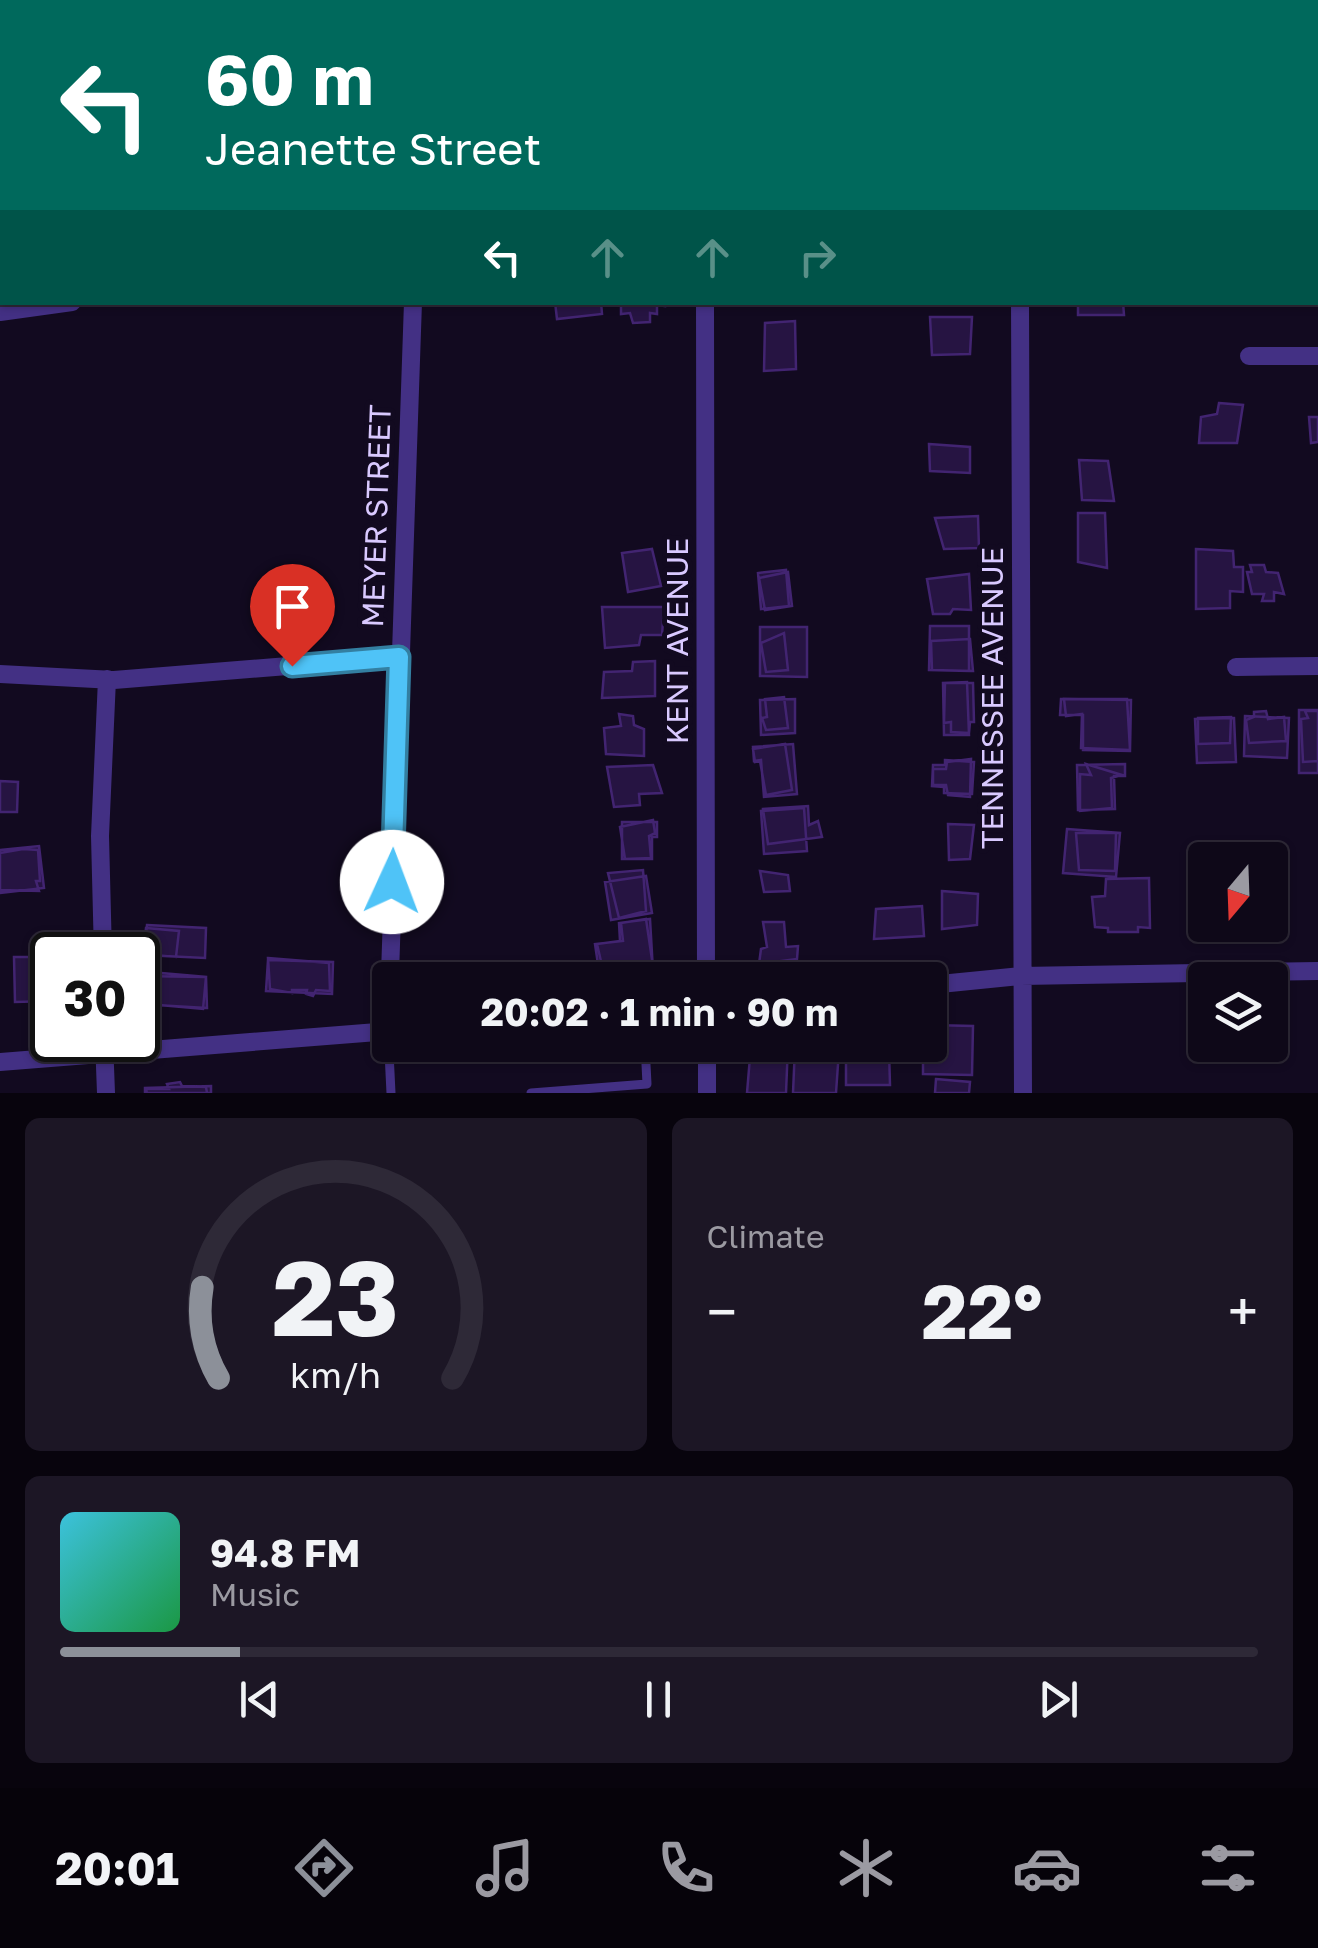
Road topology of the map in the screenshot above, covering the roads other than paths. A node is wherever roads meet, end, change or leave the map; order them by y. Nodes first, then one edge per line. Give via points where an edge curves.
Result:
1 (50, 305) edge
2 (413, 305) edge
3 (706, 305) edge
4 (1020, 305) edge
5 (0, 312) edge
6 (1249, 356) dead end
7 (1318, 356) edge
8 (399, 657) junction
9 (1318, 666) edge
10 (1236, 667) dead end
11 (0, 674) edge
12 (106, 679) junction
13 (102, 932) edge
14 (391, 962) edge
15 (706, 962) edge
16 (1318, 971) edge
17 (1022, 976) junction
18 (947, 983) edge
19 (372, 1033) edge
20 (160, 1044) edge
21 (30, 1058) edge
22 (0, 1062) edge
23 (105, 1062) edge
24 (390, 1062) edge
25 (646, 1062) edge
26 (706, 1062) edge
27 (647, 1089) edge
28 (106, 1093) edge
29 (391, 1093) edge
30 (531, 1093) edge
31 (707, 1093) edge
32 (1023, 1093) edge

1 - 5 street
2 - 8 street, MEYER STREET
3 - 15 street, KENT AVENUE
4 - 17 street, TENNESSEE AVENUE
6 - 7 street
8 - 12 street
8 - 14 street, MEYER STREET
9 - 10 street
11 - 12 street
12 - 13 street
16 - 17 street
17 - 18 street
17 - 32 street, TENNESSEE AVENUE
19 - 20 street
21 - 22 street
23 - 28 street
24 - 29 lane
25 - 27 lane
26 - 31 street
27 - 30 lane

